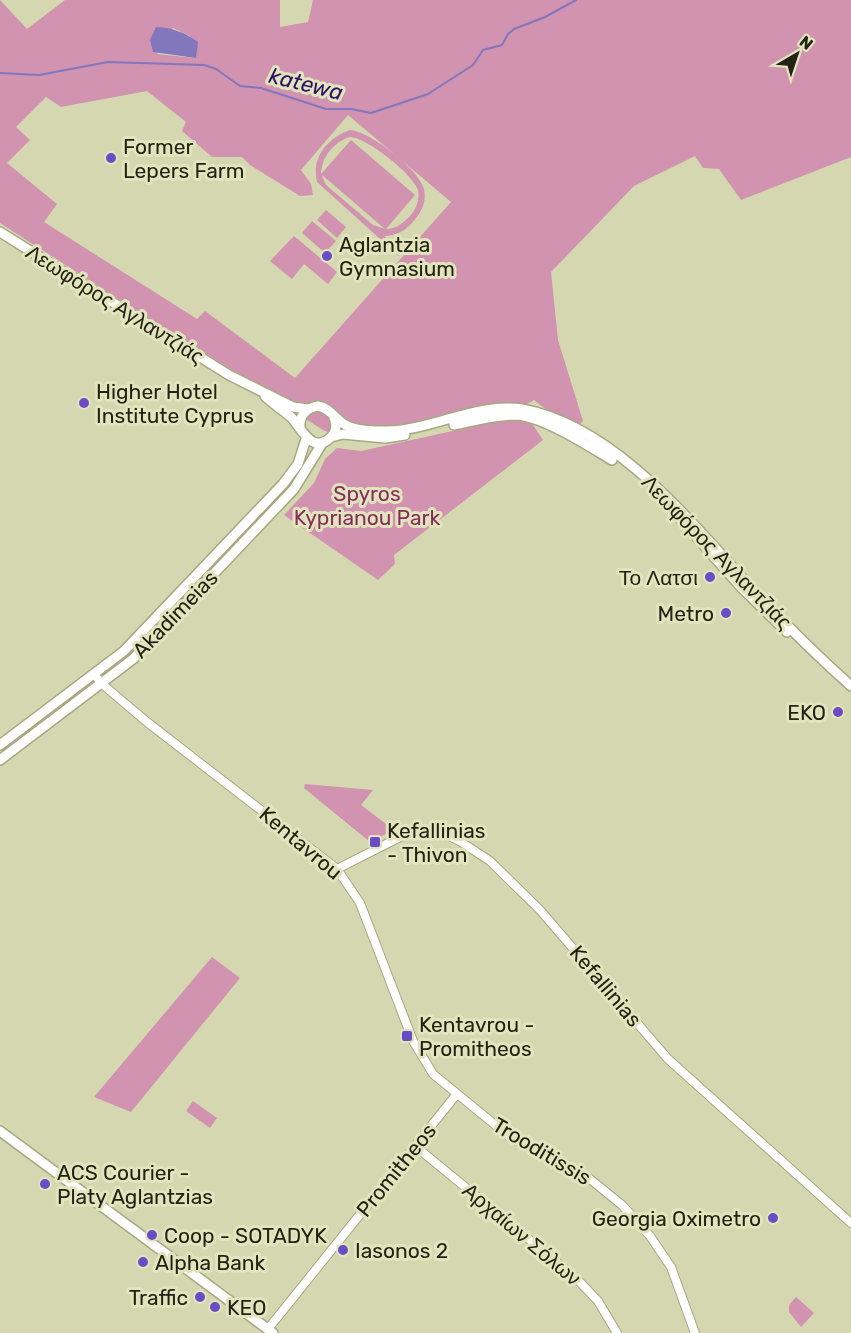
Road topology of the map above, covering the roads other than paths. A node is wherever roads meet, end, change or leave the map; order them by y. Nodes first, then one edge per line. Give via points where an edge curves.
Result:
1 (0, 232) edge
2 (261, 393) junction
3 (308, 409) junction
4 (333, 415) junction
5 (300, 428) junction
6 (306, 438) junction
7 (327, 440) junction
8 (94, 674) junction
9 (102, 684) junction
10 (851, 686) edge
11 (851, 693) edge
12 (0, 745) edge
13 (0, 760) edge
14 (337, 869) junction
15 (456, 1095) junction
16 (0, 1131) edge
17 (415, 1146) junction
18 (851, 1223) edge
19 (271, 1331) edge
20 (617, 1333) edge
21 (695, 1333) edge

1 - 2 main road, Λεωφόρος Αγλαντζιάς
2 - 3 main road, Λεωφόρος Αγλαντζιάς via 297,409
2 - 5 main road, Λεωφόρος Αγλαντζιάς
3 - 4 main road via 322,407
3 - 5 main road via 300,419
4 - 7 main road via 336,429
4 - 10 main road, Λεωφόρος Αγλαντζιάς via 348,425 389,431 516,409 538,413 568,426 655,485
5 - 6 main road
6 - 7 main road via 314,442
6 - 8 main road, Akadimeias via 298,464 284,484 153,623
7 - 9 main road, Akadimeias via 294,489 259,528 153,639
7 - 11 main road, Λεωφόρος Αγλαντζιάς via 343,434 385,438 514,415 567,434 645,484 764,610
8 - 9 street, Kentavrou
8 - 12 main road, Akadimeias
9 - 13 main road, Akadimeias
9 - 14 street, Kentavrou
14 - 15 street, Kentavrou via 360,903 419,1052 433,1074
14 - 18 street, Kefallinias via 414,830 448,836 490,861 540,910 668,1059
15 - 17 street, Promitheos
15 - 21 street, Trooditissis via 512,1138 585,1175 622,1205 650,1236 670,1267
16 - 19 main road
17 - 19 street, Promitheos
17 - 20 street, Αρχαίων Σόλων via 575,1277 598,1301

